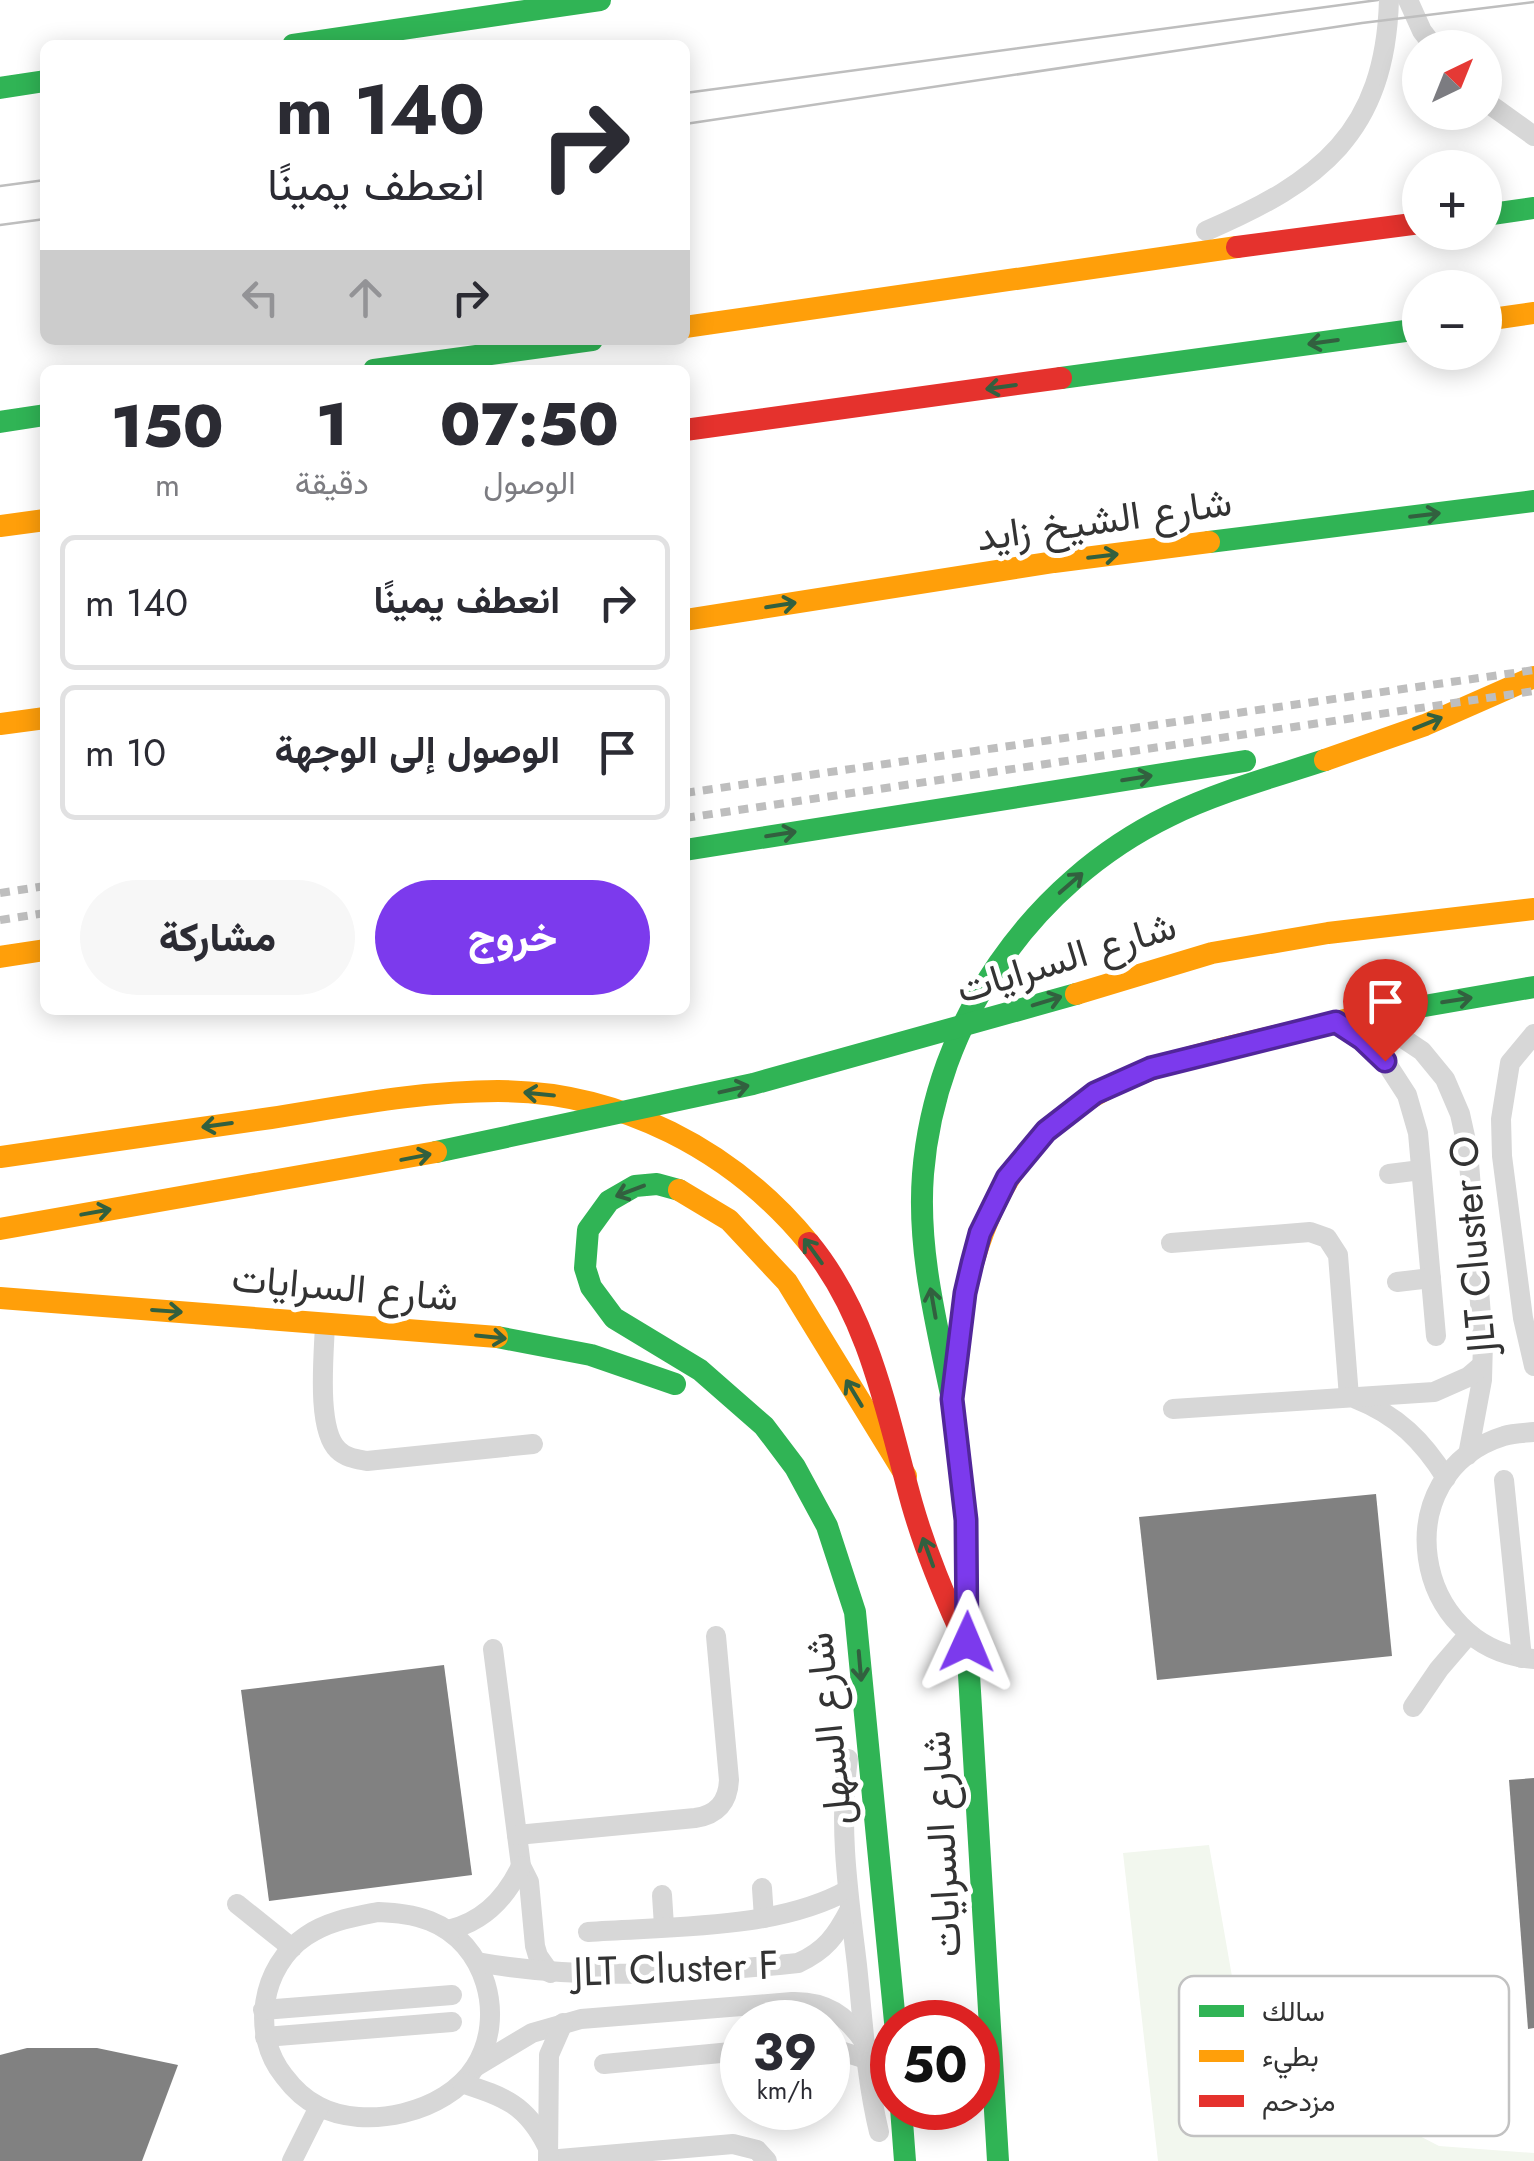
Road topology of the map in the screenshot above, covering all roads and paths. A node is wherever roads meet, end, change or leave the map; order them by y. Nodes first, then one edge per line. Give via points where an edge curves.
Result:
1 (600, 0) edge
2 (1389, 0) edge
3 (1408, 0) edge
4 (1422, 30) edge
5 (327, 40) edge
6 (40, 82) edge
7 (0, 88) edge
8 (1502, 113) edge
9 (1534, 136) edge
10 (1534, 208) edge
11 (1502, 213) edge
12 (1402, 225) edge
13 (1141, 260) junction
14 (1534, 313) edge
15 (1502, 318) edge
16 (690, 326) edge
17 (1402, 331) edge
18 (556, 345) edge
19 (410, 365) edge
20 (40, 416) edge
21 (0, 422) edge
22 (690, 429) edge
23 (1534, 501) edge
24 (40, 521) edge
25 (0, 526) edge
26 (690, 619) edge
27 (1534, 677) edge
28 (40, 719) edge
29 (0, 724) edge
30 (1387, 739) junction
31 (690, 849) edge
32 (1534, 909) edge
33 (40, 951) edge
34 (0, 957) edge
35 (1534, 987) edge
36 (1364, 1015) junction
37 (1336, 1022) junction
38 (1534, 1034) edge
39 (0, 1157) edge
40 (1421, 1170) junction
41 (1389, 1174) dead end
42 (0, 1229) edge
43 (1171, 1243) dead end
44 (1430, 1278) junction
45 (1397, 1282) dead end
46 (0, 1298) edge
47 (325, 1322) junction
48 (1436, 1336) dead end
49 (1532, 1356) edge
50 (1482, 1365) junction
51 (1349, 1396) junction
52 (952, 1399) junction
53 (1172, 1409) dead end
54 (1534, 1432) edge
55 (533, 1444) dead end
56 (781, 1446) junction
57 (1468, 1455) junction
58 (906, 1476) junction
59 (1446, 1478) junction
60 (1504, 1480) dead end
61 (1469, 1634) junction
62 (716, 1636) dead end
63 (967, 1642) junction
64 (493, 1650) dead end
65 (1528, 1658) edge
66 (863, 1704) junction
67 (1413, 1707) dead end
68 (517, 1835) junction
69 (521, 1866) junction
70 (762, 1888) dead end
71 (662, 1894) dead end
72 (849, 1900) junction
73 (237, 1904) dead end
74 (764, 1918) junction
75 (664, 1926) junction
76 (448, 1930) junction
77 (588, 1932) dead end
78 (292, 1948) junction
79 (477, 1962) junction
80 (550, 1973) junction
81 (452, 1994) dead end
82 (892, 2000) edge
83 (263, 2010) junction
84 (452, 2022) dead end
85 (563, 2023) junction
86 (265, 2038) junction
87 (850, 2049) edge
88 (866, 2051) junction
89 (720, 2053) edge
90 (674, 2058) junction
91 (604, 2064) dead end
92 (469, 2075) junction
93 (676, 2080) dead end
94 (318, 2107) junction
95 (903, 2130) edge
96 (548, 2156) edge
97 (292, 2161) edge
98 (767, 2161) edge
99 (888, 2161) edge
100 (905, 2161) edge
101 (998, 2161) edge

1 - 5 main road
2 - 13 lane via 1380,77 1333,154 1262,207
3 - 4 lane
6 - 7 main road
8 - 9 lane
10 - 11 main road
12 - 13 main road
13 - 16 main road
14 - 15 main road
17 -> 22 main road
18 - 19 main road
20 - 21 main road
26 -> 23 main road, شارع الشيخ زايد via 1054,562
24 - 25 main road
30 -> 27 main road
28 - 29 main road
31 -> 30 main road
52 -> 30 main road via 925,1246 926,1143 948,1062 992,973 1050,901 1124,841 1211,798
42 -> 32 main road, شارع السرايات, bridge via 578,1124 926,1038 1212,953
33 - 34 main road
36 -> 35 main road, شارع السرايات
36 - 37 main road, شارع السرايات
36 - 50 lane, JLT Cluster O via 1422,1050 1460,1114 1482,1303
37 - 40 lane via 1385,1061 1406,1095
37 - 52 main road, شارع السرايات via 1151,1068 1095,1093 1046,1131 1007,1178 980,1233
38 - 49 lane, JLT Cluster O via 1510,1063 1501,1119
58 -> 39 main road, شارع السرايات via 854,1317 808,1242 760,1190 704,1148 641,1118 574,1098 504,1090
40 - 41 lane
40 - 44 lane
43 - 51 lane via 1310,1232 1327,1238 1338,1254
44 - 45 lane
44 - 48 lane
46 -> 47 main road, شارع السرايات
47 - 55 lane via 325,1419 337,1450 368,1461
47 -> 56 main road, شارع السرايات via 576,1349 700,1396
50 - 51 lane via 1434,1392
50 - 57 lane, JLT Cluster O
51 - 53 lane
51 - 59 lane via 1412,1433
52 - 63 main road, شارع السرايات via 966,1520
54 - 57 lane via 1502,1436
58 -> 56 main road, شارع السهل via 800,1299 735,1227 683,1189 637,1186 616,1195 587,1230 583,1254 596,1298 637,1334 736,1398
56 -> 66 main road, شارع السهل via 837,1546 855,1612
57 - 59 lane
63 -> 58 main road, شارع السرايات via 938,1580
59 - 61 lane via 1432,1504 1427,1560 1442,1601
60 - 65 lane
61 - 65 lane
61 - 67 lane
62 - 68 lane via 729,1780 716,1810 694,1818
63 - 101 main road, شارع السرايات
64 - 68 lane
66 - 72 lane via 844,1780
66 - 82 main road, شارع السهل
68 - 69 lane
69 - 76 lane via 492,1908
69 - 80 lane via 529,1882 535,1946
70 - 74 lane
71 - 75 lane
72 - 74 lane
72 - 80 lane, JLT Cluster F via 830,1944 798,1963
72 - 88 lane
73 - 78 lane
74 - 75 lane
75 - 77 lane
76 - 78 lane via 378,1912 335,1921
76 - 79 lane
78 - 83 lane via 272,1977
79 - 80 lane, JLT Cluster F
79 - 92 lane via 491,2014 487,2042
81 - 83 lane
83 - 86 lane
84 - 86 lane
85 - 88 lane, JLT Cluster F via 810,2001 840,2014
85 - 92 lane, JLT Cluster F via 532,2033
85 - 96 lane via 549,2055
86 - 94 lane via 275,2066
87 - 88 lane
88 - 99 lane
89 - 90 lane
90 - 91 lane
90 - 93 lane
92 - 94 lane, JLT Cluster F via 420,2108 346,2116
92 - 96 lane via 522,2109
94 - 97 lane
95 - 100 main road
96 - 98 lane via 733,2144 757,2150

